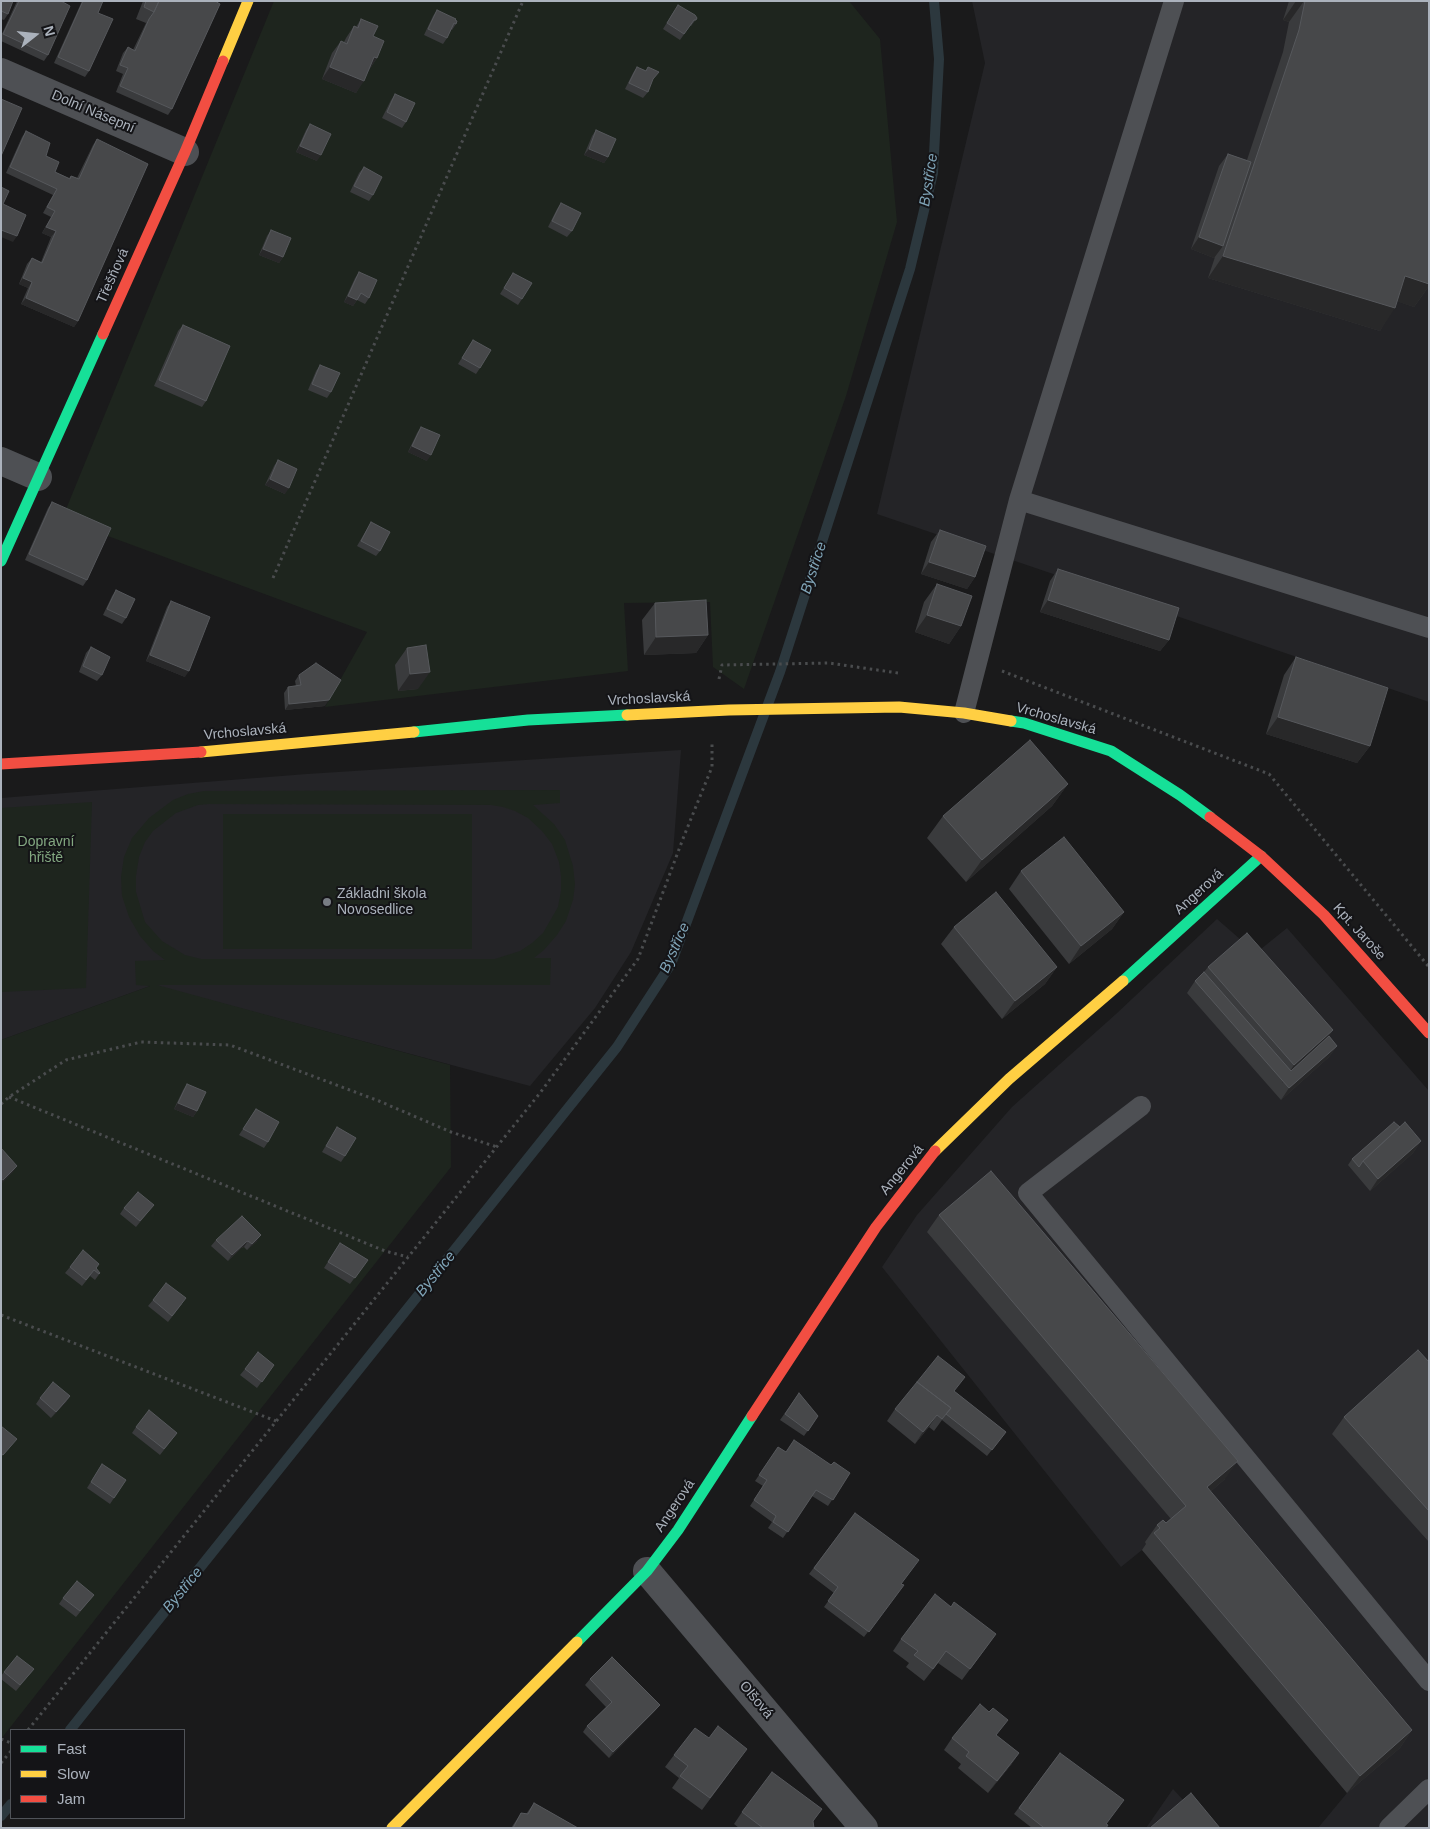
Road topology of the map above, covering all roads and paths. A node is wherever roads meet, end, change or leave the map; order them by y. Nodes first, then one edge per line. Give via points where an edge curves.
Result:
1 (248, 1) edge
2 (523, 1) edge
3 (1174, 1) edge
4 (1, 72) edge
5 (185, 152) junction
6 (1, 461) edge
7 (38, 477) junction
8 (1019, 500) junction
9 (1, 561) edge
10 (273, 578) dead end
11 (1429, 628) edge
12 (904, 674) dead end
13 (713, 711) junction
14 (964, 713) junction
15 (1, 764) edge
16 (1261, 856) junction
17 (1429, 1032) edge
18 (9, 1097) junction
19 (1, 1104) edge
20 (1141, 1106) dead end
21 (496, 1146) junction
22 (408, 1257) junction
23 (1, 1314) edge
24 (276, 1421) junction
25 (647, 1572) junction
26 (1429, 1681) edge
27 (29, 1729) edge
28 (10, 1752) edge
29 (1, 1763) edge
30 (1429, 1789) edge
31 (392, 1828) edge
32 (864, 1828) edge
33 (1389, 1828) edge

1 - 5 street, Třešňová
2 - 10 path
3 - 8 lane
4 - 5 street, Dolní Násepní
5 - 7 street, Třešňová
6 - 7 street
7 - 9 street, Třešňová
8 - 11 lane
8 - 14 lane
12 - 13 path via 829,663 722,665
13 - 14 street, Vrchoslavská via 899,707
13 - 15 street, Vrchoslavská via 528,720 150,756
13 - 21 path via 712,767 638,959 540,1093
14 - 16 street, Vrchoslavská via 1024,723 1111,751 1180,795
16 - 17 street, Kpt. Jaroše via 1324,915
16 - 25 street, Angerová via 1098,1004 1009,1079 932,1154 876,1227 678,1530
18 - 19 path
18 - 21 path via 66,1060 140,1042 230,1045 451,1132
18 - 22 path via 385,1251
20 - 26 lane via 1028,1193
21 - 22 path
22 - 24 path
23 - 24 path
24 - 27 path
25 - 31 street, Angerová
25 - 32 street, Olšová
28 - 29 path
30 - 33 lane

